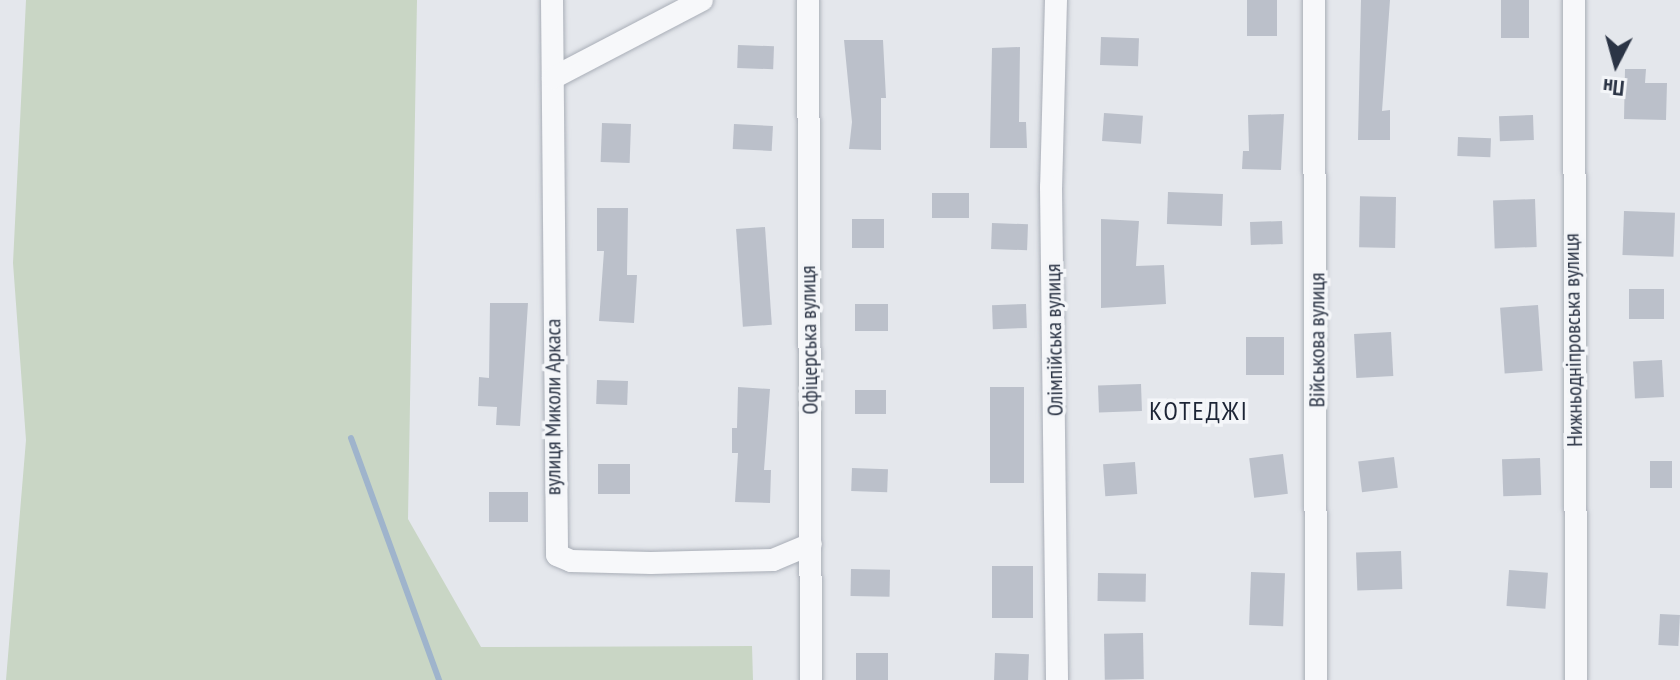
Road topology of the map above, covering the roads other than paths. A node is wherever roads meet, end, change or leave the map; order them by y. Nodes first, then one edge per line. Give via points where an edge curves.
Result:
1 (552, 0) edge
2 (702, 0) edge
3 (808, 0) edge
4 (1056, 0) edge
5 (1314, 0) edge
6 (1574, 0) edge
7 (553, 78) junction
8 (811, 544) junction
9 (811, 680) edge
10 (1057, 680) edge
11 (1316, 680) edge
12 (1576, 680) edge

1 - 7 street, вулиця Миколи Аркаса
2 - 7 street
3 - 8 street, Офіцерська вулиця
4 - 10 street, Олімпійська вулиця via 1051,187
5 - 11 street, Військова вулиця
6 - 12 street, Нижньодніпровська вулиця
7 - 8 street, вулиця Миколи Аркаса via 557,555 624,562 773,560
8 - 9 street, Офіцерська вулиця

